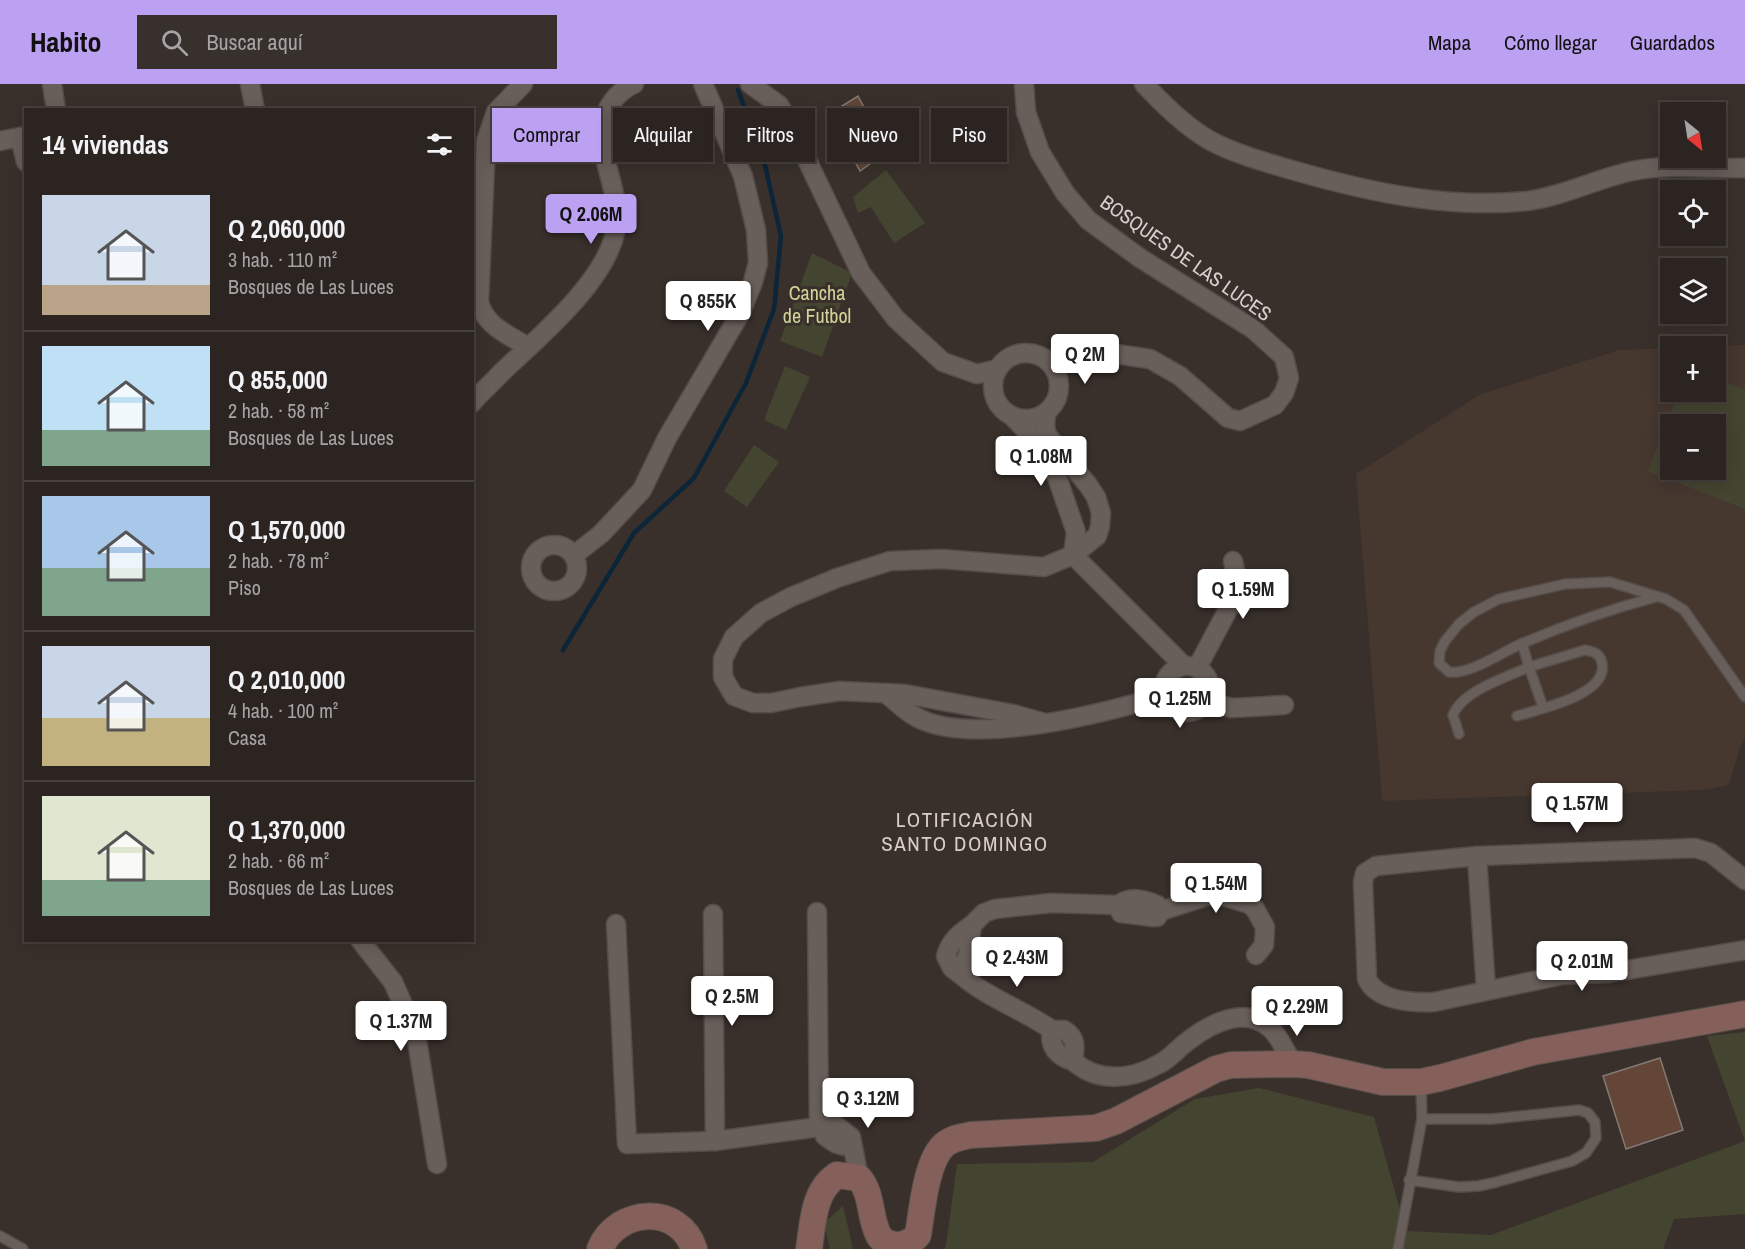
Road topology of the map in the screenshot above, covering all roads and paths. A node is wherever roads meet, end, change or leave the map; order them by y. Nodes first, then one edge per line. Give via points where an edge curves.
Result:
1 (52, 84) edge
2 (250, 84) edge
3 (523, 84) edge
4 (703, 84) edge
5 (750, 84) edge
6 (1024, 84) edge
7 (1144, 84) edge
8 (625, 85) edge
9 (56, 108) edge
10 (255, 108) edge
11 (22, 136) edge
12 (0, 141) edge
13 (1745, 168) edge
14 (528, 347) junction
15 (1046, 359) junction
16 (1089, 359) junction
17 (998, 369) junction
18 (970, 373) junction
19 (1059, 390) junction
20 (994, 395) junction
21 (474, 400) edge
22 (1046, 413) junction
23 (1014, 418) junction
24 (574, 555) dead end
25 (1073, 555) junction
26 (1233, 561) dead end
27 (1656, 597) junction
28 (1522, 643) junction
29 (1191, 667) junction
30 (1529, 667) junction
31 (886, 693) junction
32 (1165, 695) junction
33 (1745, 697) edge
34 (1206, 701) junction
35 (1284, 705) dead end
36 (1543, 707) junction
37 (1517, 716) dead end
38 (1045, 723) junction
39 (1459, 734) dead end
40 (1477, 856) junction
41 (1745, 880) edge
42 (817, 912) dead end
43 (714, 914) dead end
44 (615, 924) dead end
45 (362, 942) edge
46 (1745, 950) edge
47 (1256, 955) dead end
48 (1486, 990) junction
49 (1745, 1014) edge
50 (1293, 1064) junction
51 (1421, 1082) junction
52 (1422, 1119) junction
53 (822, 1129) junction
54 (715, 1141) junction
55 (437, 1164) dead end
56 (859, 1178) junction
57 (1409, 1179) junction
58 (0, 1236) edge
59 (23, 1249) edge
60 (600, 1249) edge
61 (694, 1249) edge
62 (809, 1249) edge
63 (1398, 1249) edge

1 - 9 street
2 - 10 street
3 - 14 street via 496,112 486,141 479,302 490,323
4 - 24 street via 743,176 756,230 758,263 753,282 740,314 686,403 642,490 601,534
5 - 18 street via 779,105 787,118 861,273 882,301 943,362
6 - 16 street, BOSQUES DE LAS LUCES via 1026,112 1040,152 1065,193 1088,220 1140,258 1253,329 1284,357 1289,378 1275,405 1240,421 1228,418 1180,376 1150,359 1116,354
7 - 13 street via 1176,116 1226,148 1342,185 1405,197 1467,202 1528,200 1662,166
8 - 14 street via 609,105 601,135 615,198 615,234 603,264 585,289
11 - 12 street
14 - 21 street
15 - 16 street, BOSQUES DE LAS LUCES via 1067,363
15 - 17 street via 1018,354
15 - 19 street via 1058,375
16 - 19 street via 1070,374
17 - 18 street
17 - 20 street
18 - 20 street
19 - 22 street via 1054,405
20 - 23 street via 998,405
22 - 23 street via 1025,420
22 - 25 street via 1047,435 1088,485 1101,513 1096,536
23 - 25 street via 1032,437 1057,477 1076,532
25 - 29 street
25 - 31 street via 1044,567 942,559 890,561 837,578 761,613 734,637 723,659 723,678 734,696 753,703 840,691
26 - 29 street via 1237,579 1233,600
27 - 28 lane
27 - 28 lane via 1610,582 1565,584 1499,599 1459,624 1440,651 1439,663 1449,672 1463,671
27 - 33 lane via 1684,610
28 - 30 lane
29 - 32 street via 1178,668 1168,676
29 - 34 street via 1203,673 1210,686
30 - 36 lane
30 - 36 lane via 1585,650 1600,656 1602,674 1592,687
30 - 39 lane via 1460,703 1453,715
31 - 38 street
31 - 38 street via 919,719 947,728 991,729
32 - 34 street via 1173,707 1187,712
32 - 38 street via 1112,711
34 - 35 street via 1232,708
36 - 37 lane
40 - 41 street via 1695,848 1722,860
40 - 48 street
40 - 48 street via 1377,866 1365,873 1366,972 1373,989 1415,1003
42 - 53 street
43 - 54 street
44 - 54 street via 627,1144
45 - 55 street via 393,982 416,1034
46 - 48 street via 1609,972 1562,975
47 - 50 street via 1264,945 1266,927 1255,909 1223,896 1207,896 1161,911 1157,905 1126,899 1118,905 1051,903 995,909 984,913 955,937 946,956 952,968 977,989 1052,1030 1053,1047 1062,1057 1100,1076 1118,1077 1147,1070 1205,1030 1245,1016 1271,1029
49 - 51 main road via 1533,1052
50 - 51 main road via 1383,1082
50 - 56 main road via 1216,1068 1096,1128 954,1138 943,1146 930,1172 918,1235 900,1247 889,1246 879,1236 866,1187
51 - 52 lane
52 - 57 lane
52 - 57 lane via 1492,1119 1579,1110 1595,1122 1596,1138 1580,1157 1492,1183 1459,1187
53 - 54 street
53 - 56 street via 832,1142 852,1146
56 - 62 main road via 837,1175 830,1179 816,1206
57 - 63 lane
58 - 59 lane
60 - 61 main road via 612,1229 626,1219 651,1216 668,1219 680,1227

